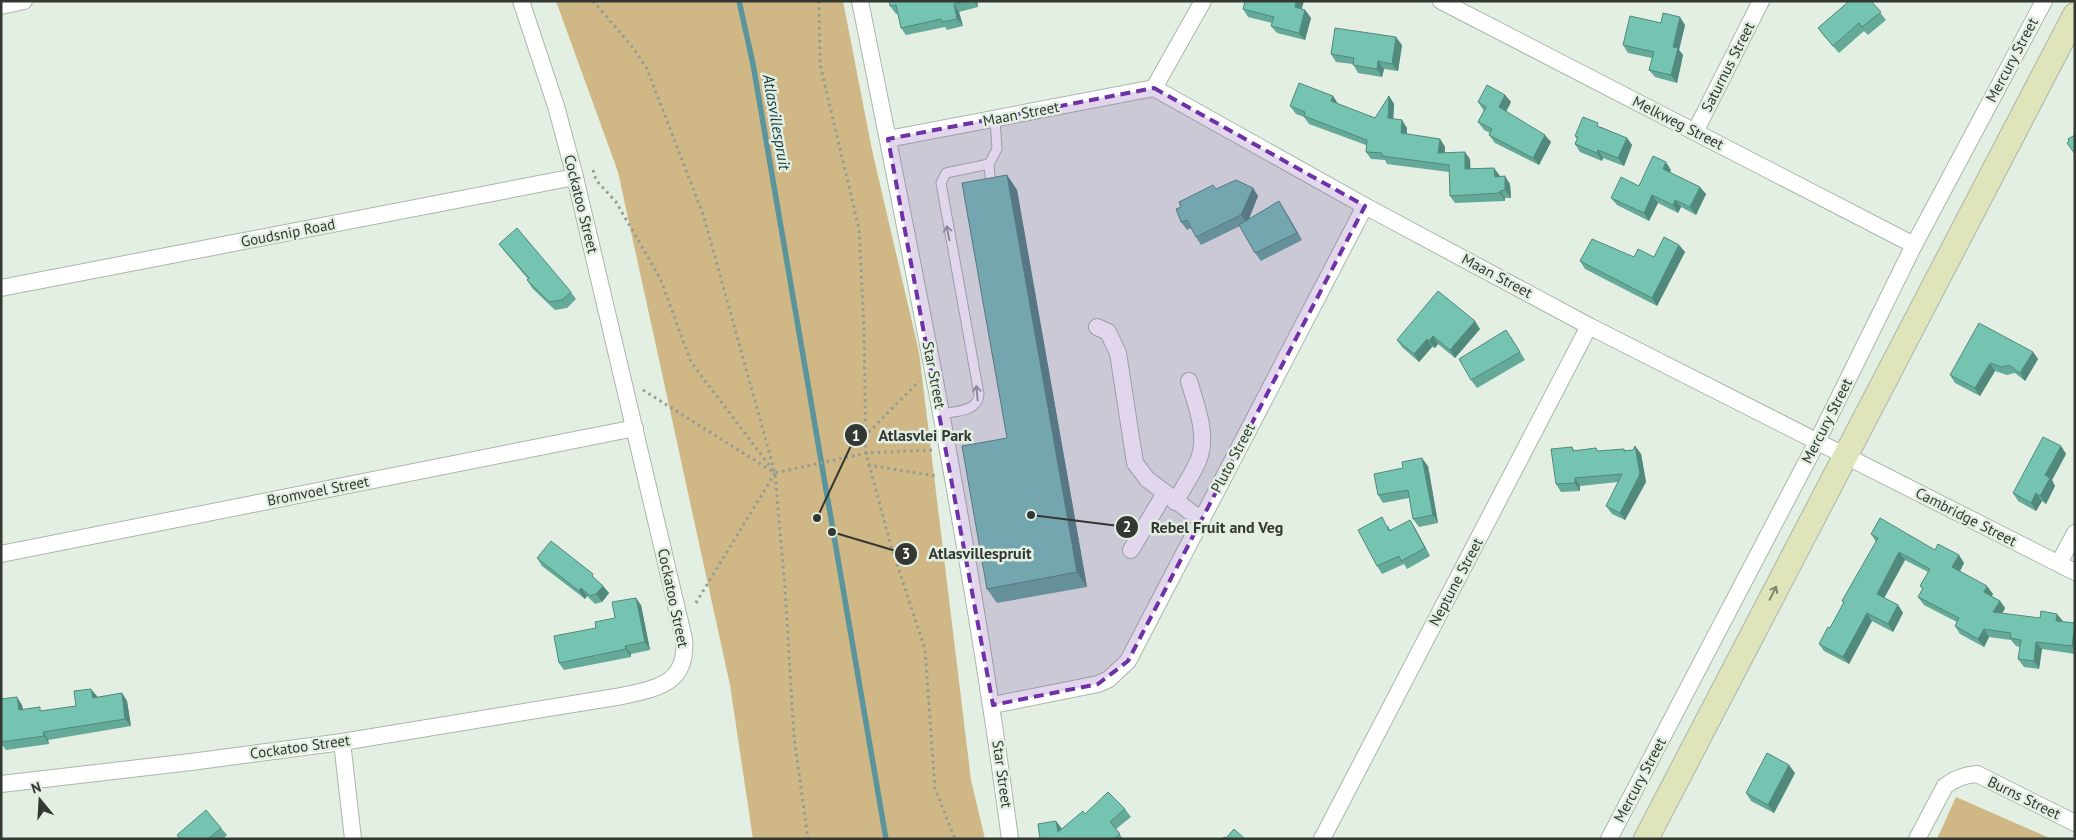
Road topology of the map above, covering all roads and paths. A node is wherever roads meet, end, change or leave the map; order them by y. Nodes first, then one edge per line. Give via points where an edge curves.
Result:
1 (24, 1) edge
2 (521, 1) edge
3 (593, 1) edge
4 (819, 1) edge
5 (860, 1) edge
6 (1203, 1) edge
7 (1441, 1) edge
8 (1761, 1) edge
9 (2044, 1) edge
10 (1, 6) edge
11 (2075, 15) edge
12 (2075, 38) edge
13 (1154, 88) junction
14 (995, 119) junction
15 (1695, 132) junction
16 (888, 139) junction
17 (988, 164) junction
18 (576, 177) junction
19 (596, 180) dead end
20 (991, 189) edge
21 (1365, 206) junction
22 (1914, 245) junction
23 (1, 288) edge
24 (1589, 326) junction
25 (1097, 327) dead end
26 (932, 367) junction
27 (623, 378) junction
28 (1189, 381) dead end
29 (942, 414) junction
30 (635, 428) junction
31 (864, 438) junction
32 (1817, 442) junction
33 (947, 450) junction
34 (866, 453) junction
35 (1851, 457) junction
36 (868, 466) junction
37 (775, 473) junction
38 (953, 479) junction
39 (1170, 497) junction
40 (1200, 519) junction
41 (2075, 533) edge
42 (1131, 550) dead end
43 (1, 554) edge
44 (2059, 563) junction
45 (2075, 572) edge
46 (682, 626) junction
47 (992, 705) junction
48 (342, 742) junction
49 (1, 784) edge
50 (2075, 823) edge
51 (353, 839) edge
52 (808, 839) edge
53 (955, 839) edge
54 (1010, 839) edge
55 (1322, 839) edge
56 (1609, 839) edge
57 (1646, 839) edge
58 (1662, 839) edge
59 (1917, 839) edge

1 - 10 street
2 - 18 street, Cockatoo Street
3 - 37 path via 647,69 703,214
4 - 31 path via 820,64 859,230 864,328
5 - 16 street, Star Street
6 - 13 street
7 - 15 street, Melkweg Street
8 - 15 street, Saturnus Street
9 - 22 street, Mercury Street
11 - 35 street, Mercury Street
12 - 35 street, Mercury Street
13 - 14 street, Maan Street
13 - 21 street, Maan Street
14 - 16 street, Maan Street
14 - 17 lane via 996,149
15 - 22 street, Melkweg Street
16 - 26 street, Star Street
17 - 20 lane
29 -> 17 lane via 973,407 978,401 978,394 940,183 946,173
18 - 23 street, Goudsnip Road
18 - 27 street, Cockatoo Street
19 - 37 path via 616,202 660,278 690,362
21 - 24 street, Maan Street
21 - 40 street, Pluto Street
22 - 32 street, Mercury Street
24 - 32 street, Maan Street
24 - 55 street, Neptune Street
25 - 39 street via 1108,332 1118,353 1135,463 1147,479
26 - 29 street, Star Street
26 - 31 path
27 - 30 street, Cockatoo Street
27 - 37 path
28 - 39 street via 1200,417 1199,460
29 - 33 street, Star Street
30 - 43 street, Bromvoel Street
30 - 46 street, Cockatoo Street
31 - 34 path
32 - 35 street, Maan Street
32 - 56 street, Mercury Street
33 - 34 path
33 - 38 street, Star Street
34 - 36 path
34 - 37 path
35 - 44 street, Cambridge Street
57 -> 35 street, Mercury Street
35 - 58 street, Mercury Street via 1812,553
36 - 38 path
36 - 53 path via 925,650 935,789
37 - 46 path
37 - 52 path via 794,737
38 - 47 street, Star Street
39 - 40 street
39 - 42 street
40 - 47 street, Pluto Street via 1128,661 1119,670 1098,684
41 - 44 street
44 - 45 street, Cambridge Street
46 - 48 street, Cockatoo Street via 685,649 682,664 673,678 657,688
47 - 54 street, Star Street
48 - 49 street, Cockatoo Street
48 - 51 street
50 - 59 street, Burns Street via 1977,774 1951,780 1945,786

